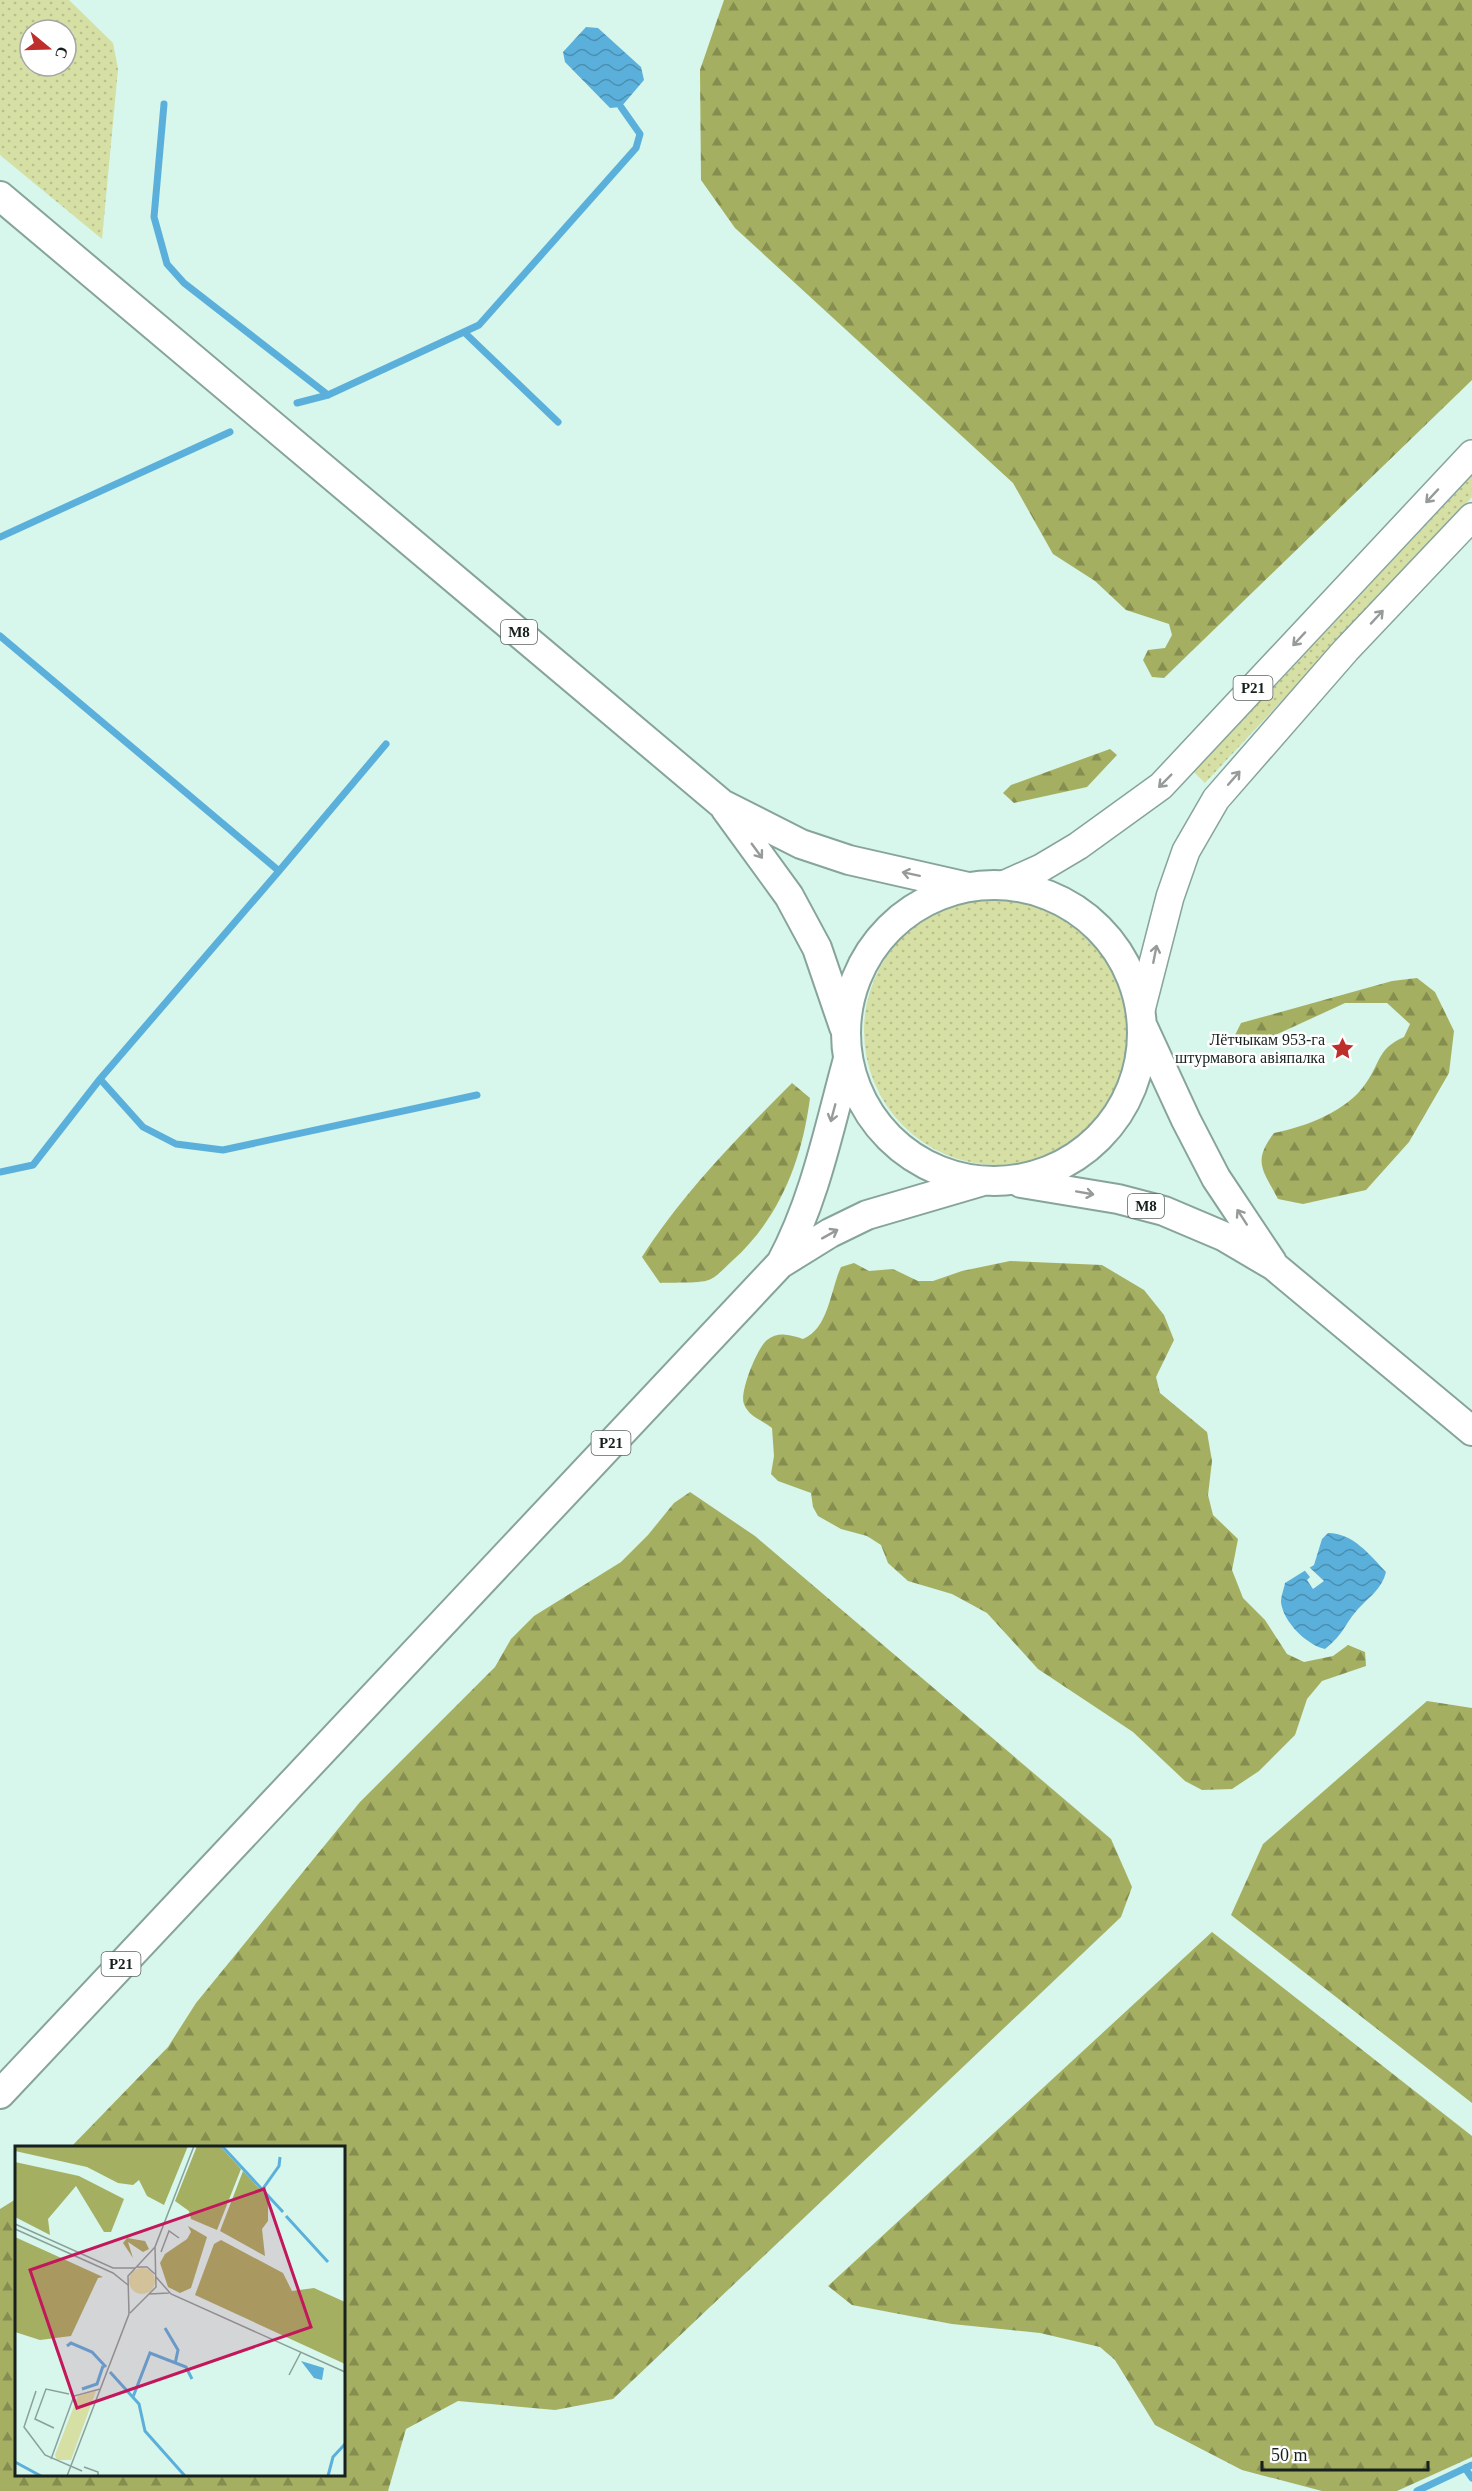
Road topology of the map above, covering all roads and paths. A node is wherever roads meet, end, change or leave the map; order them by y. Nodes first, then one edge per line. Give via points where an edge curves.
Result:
1 (0, 196) edge
2 (1472, 454) edge
3 (1472, 517) edge
4 (722, 804) junction
5 (1003, 885) junction
6 (968, 887) junction
7 (1142, 1018) junction
8 (847, 1046) junction
9 (995, 1181) junction
10 (780, 1264) junction
11 (1274, 1266) junction
12 (1472, 1431) edge
13 (0, 2094) edge

1 - 4 highway, М8
2 -> 5 main road, Р21 via 1161,786 1078,846
7 -> 3 main road, Р21 via 1170,897 1186,851 1216,799 1346,650
6 -> 4 highway, М8 via 810,848
4 -> 8 highway, М8 via 789,896 817,948
5 - 6 highway, М8
5 - 7 highway, М8 via 1032,889 1084,915 1113,944 1136,990
6 - 8 highway, М8 via 928,901 897,922 875,944 861,968 850,1001
7 - 9 highway, М8 via 1140,1061 1133,1086 1108,1128 1069,1161 1041,1174
11 -> 7 highway, М8 via 1216,1178
8 - 9 highway, М8 via 857,1087 873,1118 892,1140 944,1173
8 -> 10 highway, Р21 via 810,1198
10 -> 9 highway, Р21 via 867,1215
9 -> 11 highway, М8 via 1118,1199 1164,1211 1223,1236
10 - 13 highway, Р21
11 - 12 highway, М8

